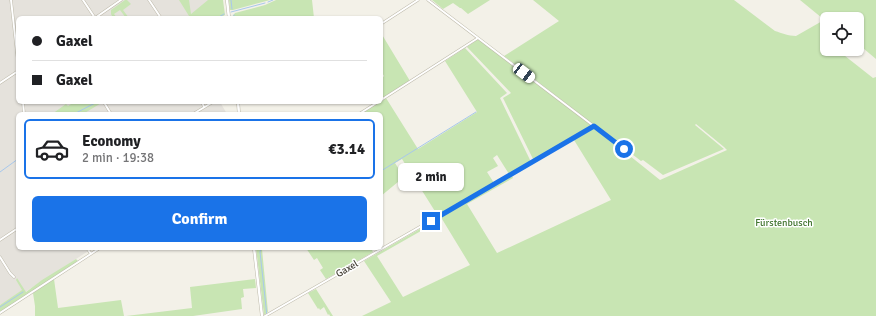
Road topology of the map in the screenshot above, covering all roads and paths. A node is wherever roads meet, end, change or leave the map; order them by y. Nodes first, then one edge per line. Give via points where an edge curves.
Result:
1 (11, 0) edge
2 (83, 0) edge
3 (121, 0) edge
4 (149, 0) edge
5 (227, 0) edge
6 (418, 0) edge
7 (428, 0) edge
8 (94, 16) edge
9 (98, 16) edge
10 (161, 16) edge
11 (229, 16) edge
12 (383, 23) edge
13 (478, 38) junction
14 (16, 44) edge
15 (16, 72) edge
16 (0, 83) edge
17 (383, 99) edge
18 (105, 104) dead end
19 (203, 104) edge
20 (209, 104) edge
21 (375, 104) edge
22 (204, 107) junction
23 (110, 112) edge
24 (197, 112) edge
25 (362, 112) edge
26 (594, 126) junction
27 (624, 149) dead end
28 (16, 229) edge
29 (0, 240) edge
30 (383, 248) edge
31 (88, 250) edge
32 (97, 250) edge
33 (254, 250) edge
34 (380, 250) edge
35 (91, 254) junction
36 (0, 257) edge
37 (14, 277) dead end
38 (0, 313) edge
39 (262, 316) edge
40 (265, 316) edge

1 - 14 street
2 - 8 street
3 - 9 street
4 - 10 street
5 - 11 street
6 - 12 street
7 - 13 street
13 - 17 street
13 - 26 street
15 - 16 street
18 - 23 street
19 - 22 street
20 - 22 street
21 - 25 street
22 - 24 street
26 - 27 street
26 - 30 street, Gaxel
28 - 29 street
31 - 35 street
32 - 35 street
33 - 39 street
34 - 40 street, Gaxel
35 - 38 street
36 - 37 street

